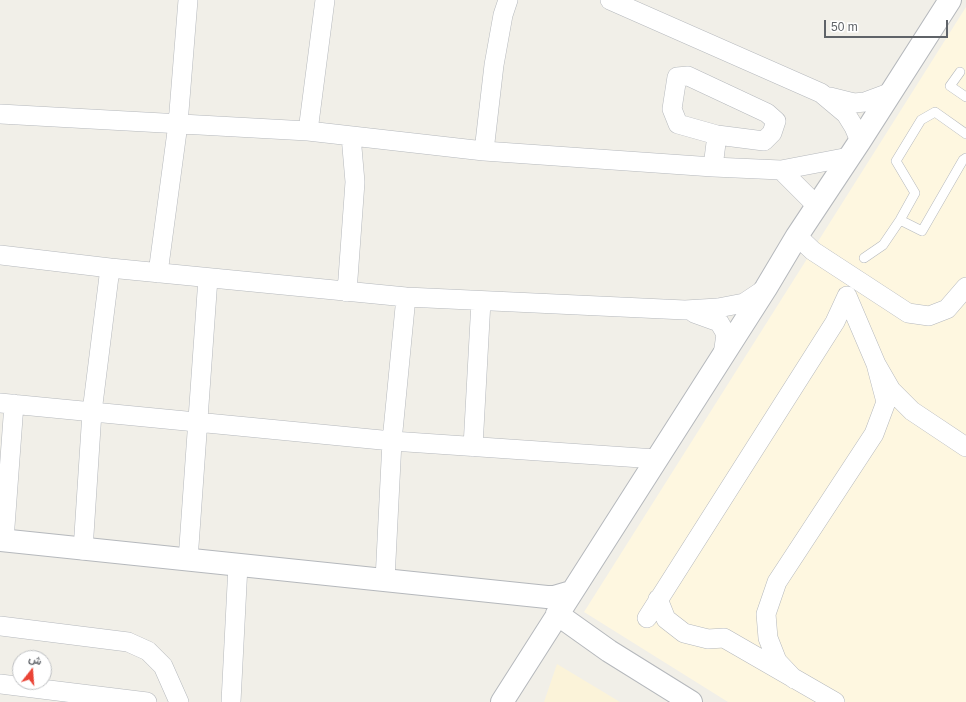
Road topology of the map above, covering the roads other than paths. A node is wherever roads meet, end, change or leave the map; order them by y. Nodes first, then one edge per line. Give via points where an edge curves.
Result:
1 (188, 0) edge
2 (325, 0) edge
3 (508, 0) edge
4 (610, 0) edge
5 (950, 0) edge
6 (960, 72) dead end
7 (892, 92) junction
8 (821, 93) junction
9 (966, 97) edge
10 (0, 114) edge
11 (178, 124) junction
12 (308, 131) junction
13 (966, 134) edge
14 (351, 136) junction
15 (717, 136) junction
16 (855, 149) junction
17 (484, 151) junction
18 (966, 158) edge
19 (713, 167) junction
20 (781, 170) junction
21 (817, 206) junction
22 (900, 220) junction
23 (797, 236) junction
24 (0, 255) edge
25 (864, 258) dead end
26 (836, 266) junction
27 (110, 268) junction
28 (158, 273) junction
29 (208, 278) junction
30 (859, 281) junction
31 (966, 287) edge
32 (766, 288) junction
33 (347, 292) junction
34 (847, 296) junction
35 (406, 297) junction
36 (481, 301) junction
37 (685, 310) junction
38 (862, 332) junction
39 (822, 341) junction
40 (723, 355) junction
41 (876, 364) junction
42 (7, 404) edge
43 (92, 412) junction
44 (197, 422) junction
45 (392, 441) junction
46 (966, 446) edge
47 (473, 447) junction
48 (656, 459) junction
49 (2, 540) edge
50 (83, 550) junction
51 (188, 560) junction
52 (238, 565) junction
53 (385, 580) junction
54 (571, 592) junction
55 (532, 596) junction
56 (658, 600) junction
57 (555, 618) junction
58 (647, 618) dead end
59 (0, 626) edge
60 (794, 679) junction
61 (0, 684) edge
62 (148, 702) edge
63 (179, 702) edge
64 (231, 702) edge
65 (502, 702) edge
66 (691, 702) edge
67 (835, 702) edge

1 - 11 street
2 - 12 street
3 - 17 street via 494,65
4 - 8 street
5 - 7 street
6 - 9 lane via 950,86
7 - 8 street via 854,104
7 - 16 street
8 - 16 street via 846,114 854,127
10 - 11 street
11 - 12 street
11 - 28 street
12 - 14 street
13 - 22 lane via 935,112 921,120 896,161 915,193
14 - 17 street
14 - 33 street via 355,182
15 - 15 street via 678,124 672,110 677,78 688,76 767,113 776,121 772,133 764,141
15 - 19 street
16 - 20 street
16 - 21 street
17 - 19 street
18 - 22 lane via 922,231
19 - 20 street
20 - 21 street
21 - 23 street
22 - 25 lane via 883,245
23 - 26 street via 813,251
23 - 32 street
24 - 27 street
26 - 30 street
26 - 34 street
27 - 28 street
27 - 43 street
28 - 29 street
29 - 33 street
29 - 44 street
30 - 31 street via 908,313 929,316 947,309
30 - 34 street via 851,285
32 - 37 street via 744,304
32 - 40 street
33 - 35 street
34 - 38 street
34 - 39 street via 835,322
35 - 36 street
35 - 45 street
36 - 37 street
36 - 47 street
37 - 40 street via 719,322 726,334
38 - 39 street via 842,328
38 - 41 street
39 - 56 street
40 - 48 street
41 - 46 street via 891,390 912,410
41 - 60 street via 886,402 874,434 777,582 766,614 768,638 777,661
42 - 43 street
42 - 49 street
43 - 44 street
43 - 50 street
44 - 45 street
44 - 51 street
45 - 47 street
45 - 53 street
47 - 48 street
48 - 54 street
49 - 50 street
50 - 51 street
51 - 52 street
52 - 53 street
52 - 64 street
53 - 55 street
54 - 55 street via 554,597
54 - 57 street
55 - 57 street
56 - 58 street
56 - 60 street via 666,619 684,633 708,639 724,638
57 - 65 street
57 - 66 street
59 - 63 street via 128,642 148,651 163,666
60 - 67 street
61 - 62 street

